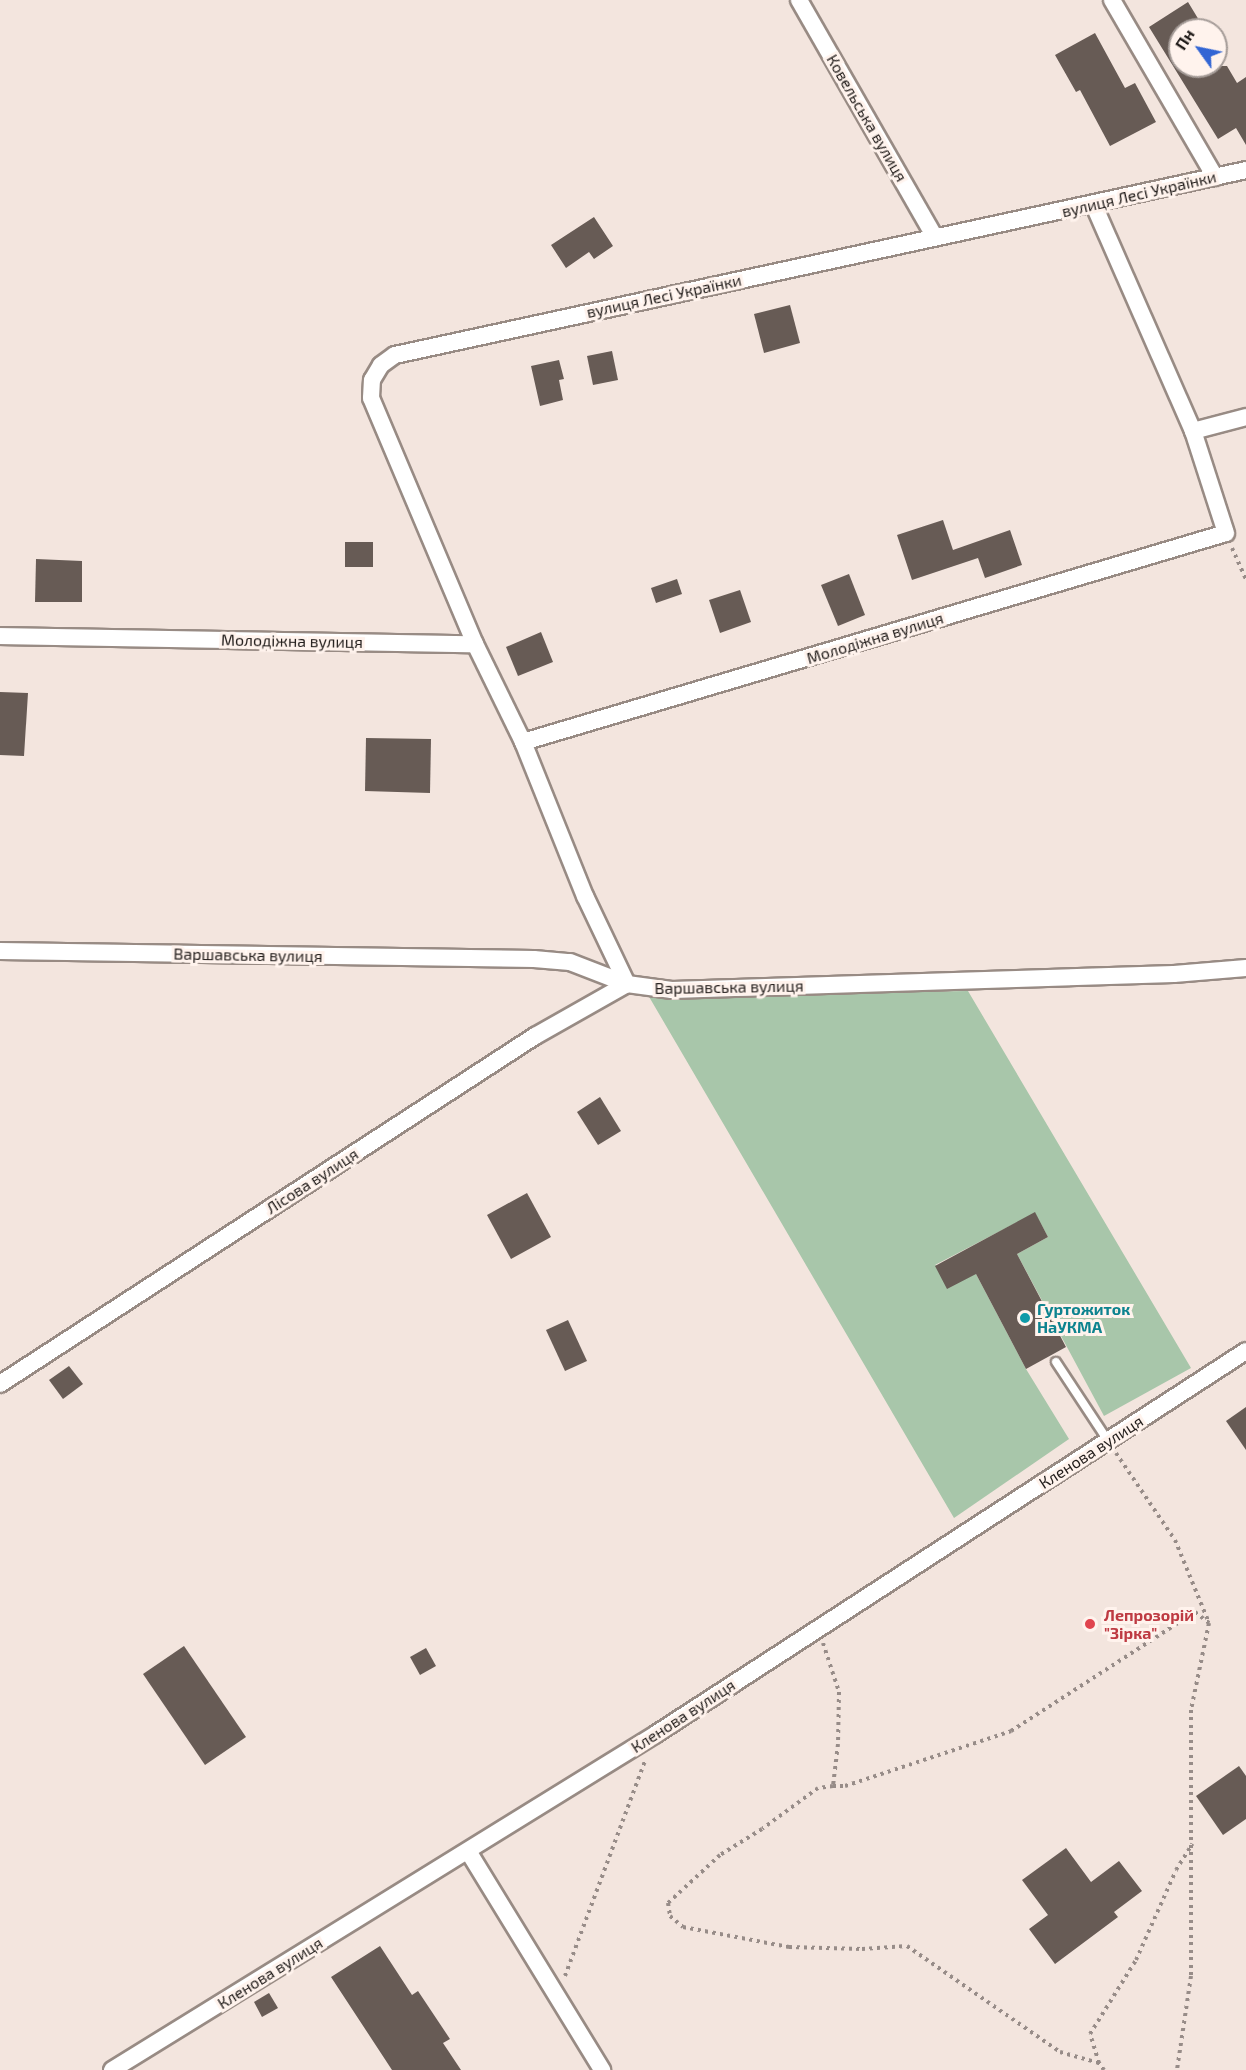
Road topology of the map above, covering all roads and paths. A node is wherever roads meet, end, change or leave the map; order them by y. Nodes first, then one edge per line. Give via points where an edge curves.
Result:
1 (799, 0) edge
2 (1112, 0) edge
3 (1246, 170) edge
4 (1215, 177) junction
5 (1094, 205) junction
6 (935, 237) junction
7 (1246, 417) edge
8 (1193, 431) junction
9 (1226, 533) junction
10 (1246, 580) edge
11 (0, 636) edge
12 (475, 644) junction
13 (523, 742) junction
14 (0, 951) edge
15 (1246, 968) edge
16 (627, 984) junction
17 (1246, 1351) edge
18 (1056, 1362) dead end
19 (0, 1384) edge
20 (1108, 1441) junction
21 (1209, 1623) junction
22 (817, 1629) junction
23 (656, 1734) junction
24 (833, 1786) junction
25 (1192, 1844) junction
26 (468, 1851) junction
27 (558, 1996) junction
28 (1099, 2063) junction
29 (112, 2070) edge
30 (602, 2070) edge
31 (1104, 2070) edge
32 (1177, 2070) edge

1 - 6 street, Ковельська вулиця
2 - 4 street
3 - 4 street, вулиця Лесі Українки
4 - 5 street, вулиця Лесі Українки
5 - 6 street, вулиця Лесі Українки
5 - 8 street
6 - 12 street, вулиця Лесі Українки via 396,355 381,365 372,380 371,399
7 - 8 street
8 - 9 street
9 - 10 path
9 - 13 street, Молодіжна вулиця
11 - 12 street, Молодіжна вулиця
12 - 13 street
13 - 16 street via 585,896
14 - 16 street, Варшавська вулиця via 534,959 586,966
15 - 16 street, Варшавська вулиця via 1174,974 698,990 656,990
16 - 19 street, Лісова вулиця via 535,1036
17 - 20 street, Кленова вулиця
18 - 20 lane
20 - 21 path via 1175,1540
20 - 22 street, Кленова вулиця
21 - 24 path via 1195,1612 1011,1731 894,1772
21 - 25 path via 1191,1710
22 - 23 street, Кленова вулиця
22 - 24 path via 839,1692
23 - 26 street, Кленова вулиця
23 - 27 path
24 - 28 path via 818,1788 720,1856 668,1903 670,1916 683,1927 789,1947 862,1950 907,1946 1060,2052
25 - 28 path via 1176,1870 1136,1960 1090,2034
25 - 32 path via 1191,1976
26 - 27 street
26 - 29 street, Кленова вулиця
27 - 30 street
28 - 31 path

